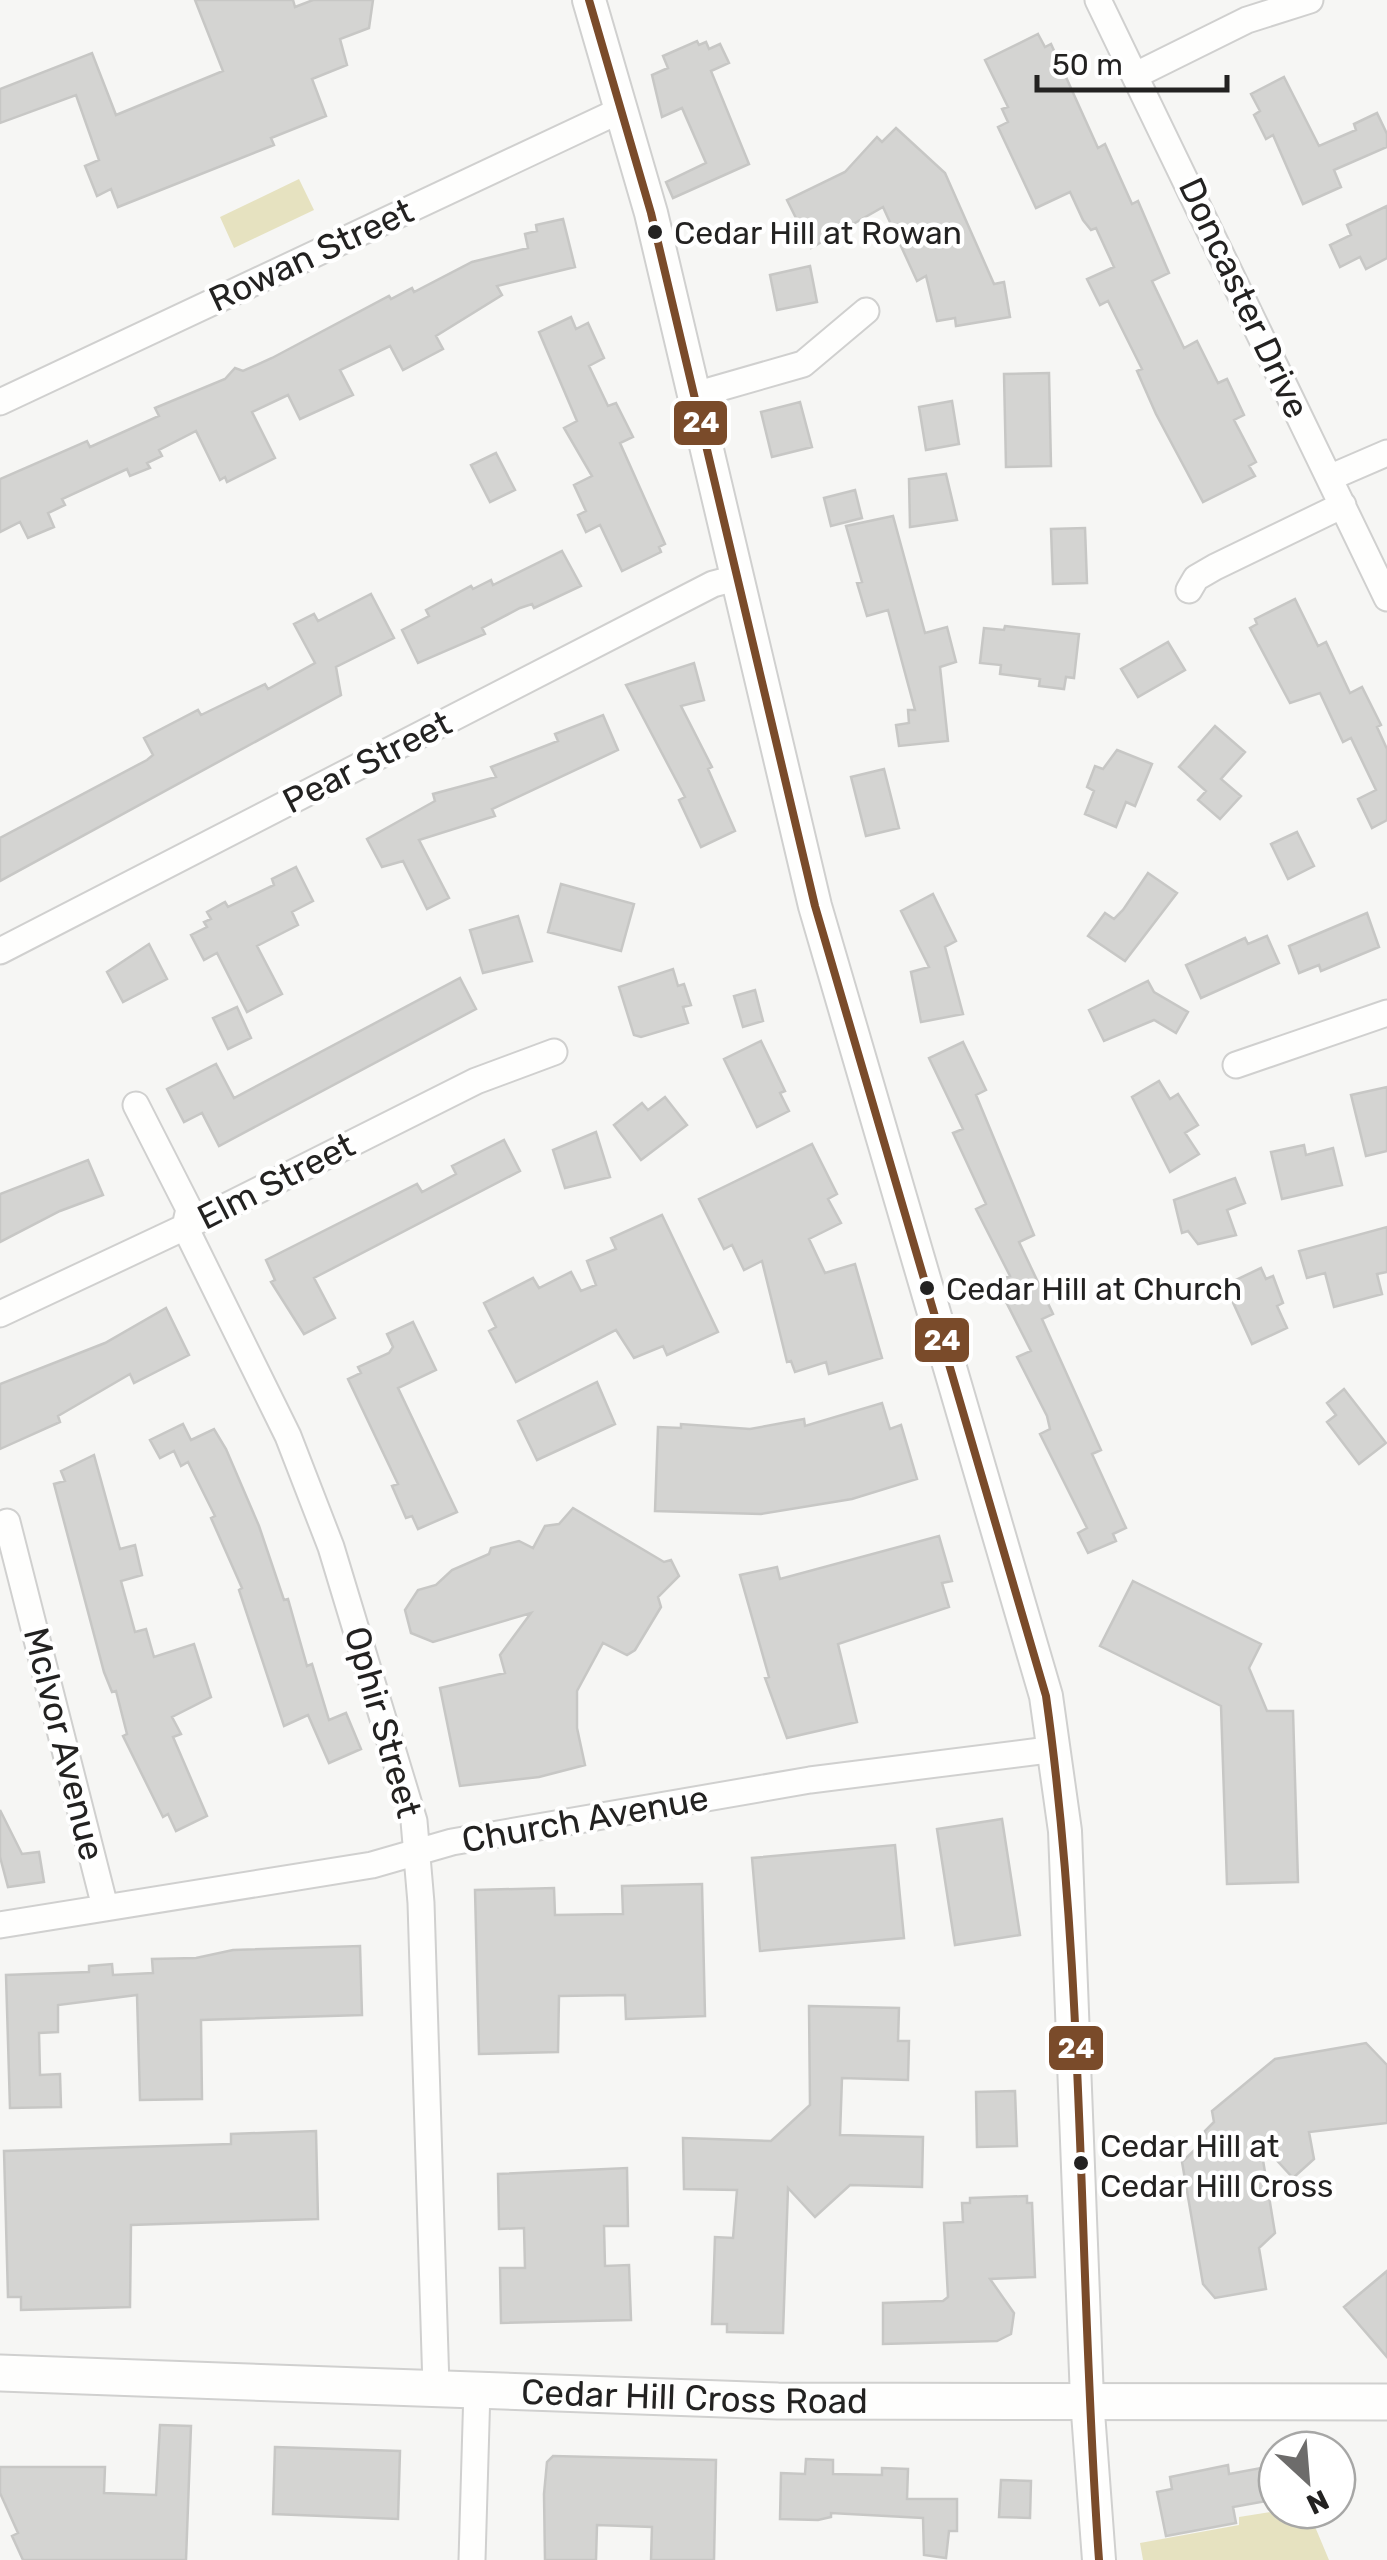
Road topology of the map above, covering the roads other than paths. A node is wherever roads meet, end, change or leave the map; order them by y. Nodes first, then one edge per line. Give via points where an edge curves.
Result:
1 (589, 0) edge
2 (1098, 0) edge
3 (1310, 0) edge
4 (1138, 74) junction
5 (622, 109) junction
6 (866, 311) dead end
7 (694, 394) junction
8 (0, 402) edge
9 (1387, 452) edge
10 (1330, 478) junction
11 (1343, 505) junction
12 (736, 578) junction
13 (1188, 590) dead end
14 (1387, 598) edge
15 (0, 952) edge
16 (1387, 1013) edge
17 (554, 1052) dead end
18 (1236, 1065) dead end
19 (136, 1105) dead end
20 (186, 1227) junction
21 (0, 1314) edge
22 (8, 1522) dead end
23 (1056, 1749) junction
24 (416, 1850) junction
25 (105, 1907) junction
26 (0, 1925) edge
27 (0, 2373) edge
28 (436, 2387) junction
29 (477, 2388) junction
30 (1087, 2399) junction
31 (1387, 2402) edge
32 (472, 2560) edge
33 (1099, 2560) edge

1 - 5 street
2 - 4 street, Doncaster Drive
3 - 4 street via 1247,20
4 - 10 street, Doncaster Drive
5 - 7 street
5 - 8 street, Rowan Street
6 - 7 street via 802,364
7 - 12 street
9 - 10 street
10 - 11 street, Doncaster Drive
11 - 13 street via 1216,566
11 - 14 street, Doncaster Drive
12 - 15 street, Pear Street via 713,584
12 - 23 street via 815,906
16 - 18 street
17 - 20 street, Elm Street via 476,1081
19 - 20 street, Ophir Street via 188,1209
20 - 21 street, Elm Street
20 - 24 street, Ophir Street via 288,1436 331,1547 396,1756
22 - 25 street, McIvor Avenue
23 - 24 street, Church Avenue via 810,1780
23 - 30 street via 1066,1830
24 - 25 street, Church Avenue via 372,1864
24 - 28 street, Ophir Street
25 - 26 street, Church Avenue
27 - 28 main road, Cedar Hill Cross Road
28 - 29 main road, Cedar Hill Cross Road
29 - 30 main road, Cedar Hill Cross Road via 778,2401
29 - 32 street
30 - 31 main road, Cedar Hill Cross Road
30 - 33 street

